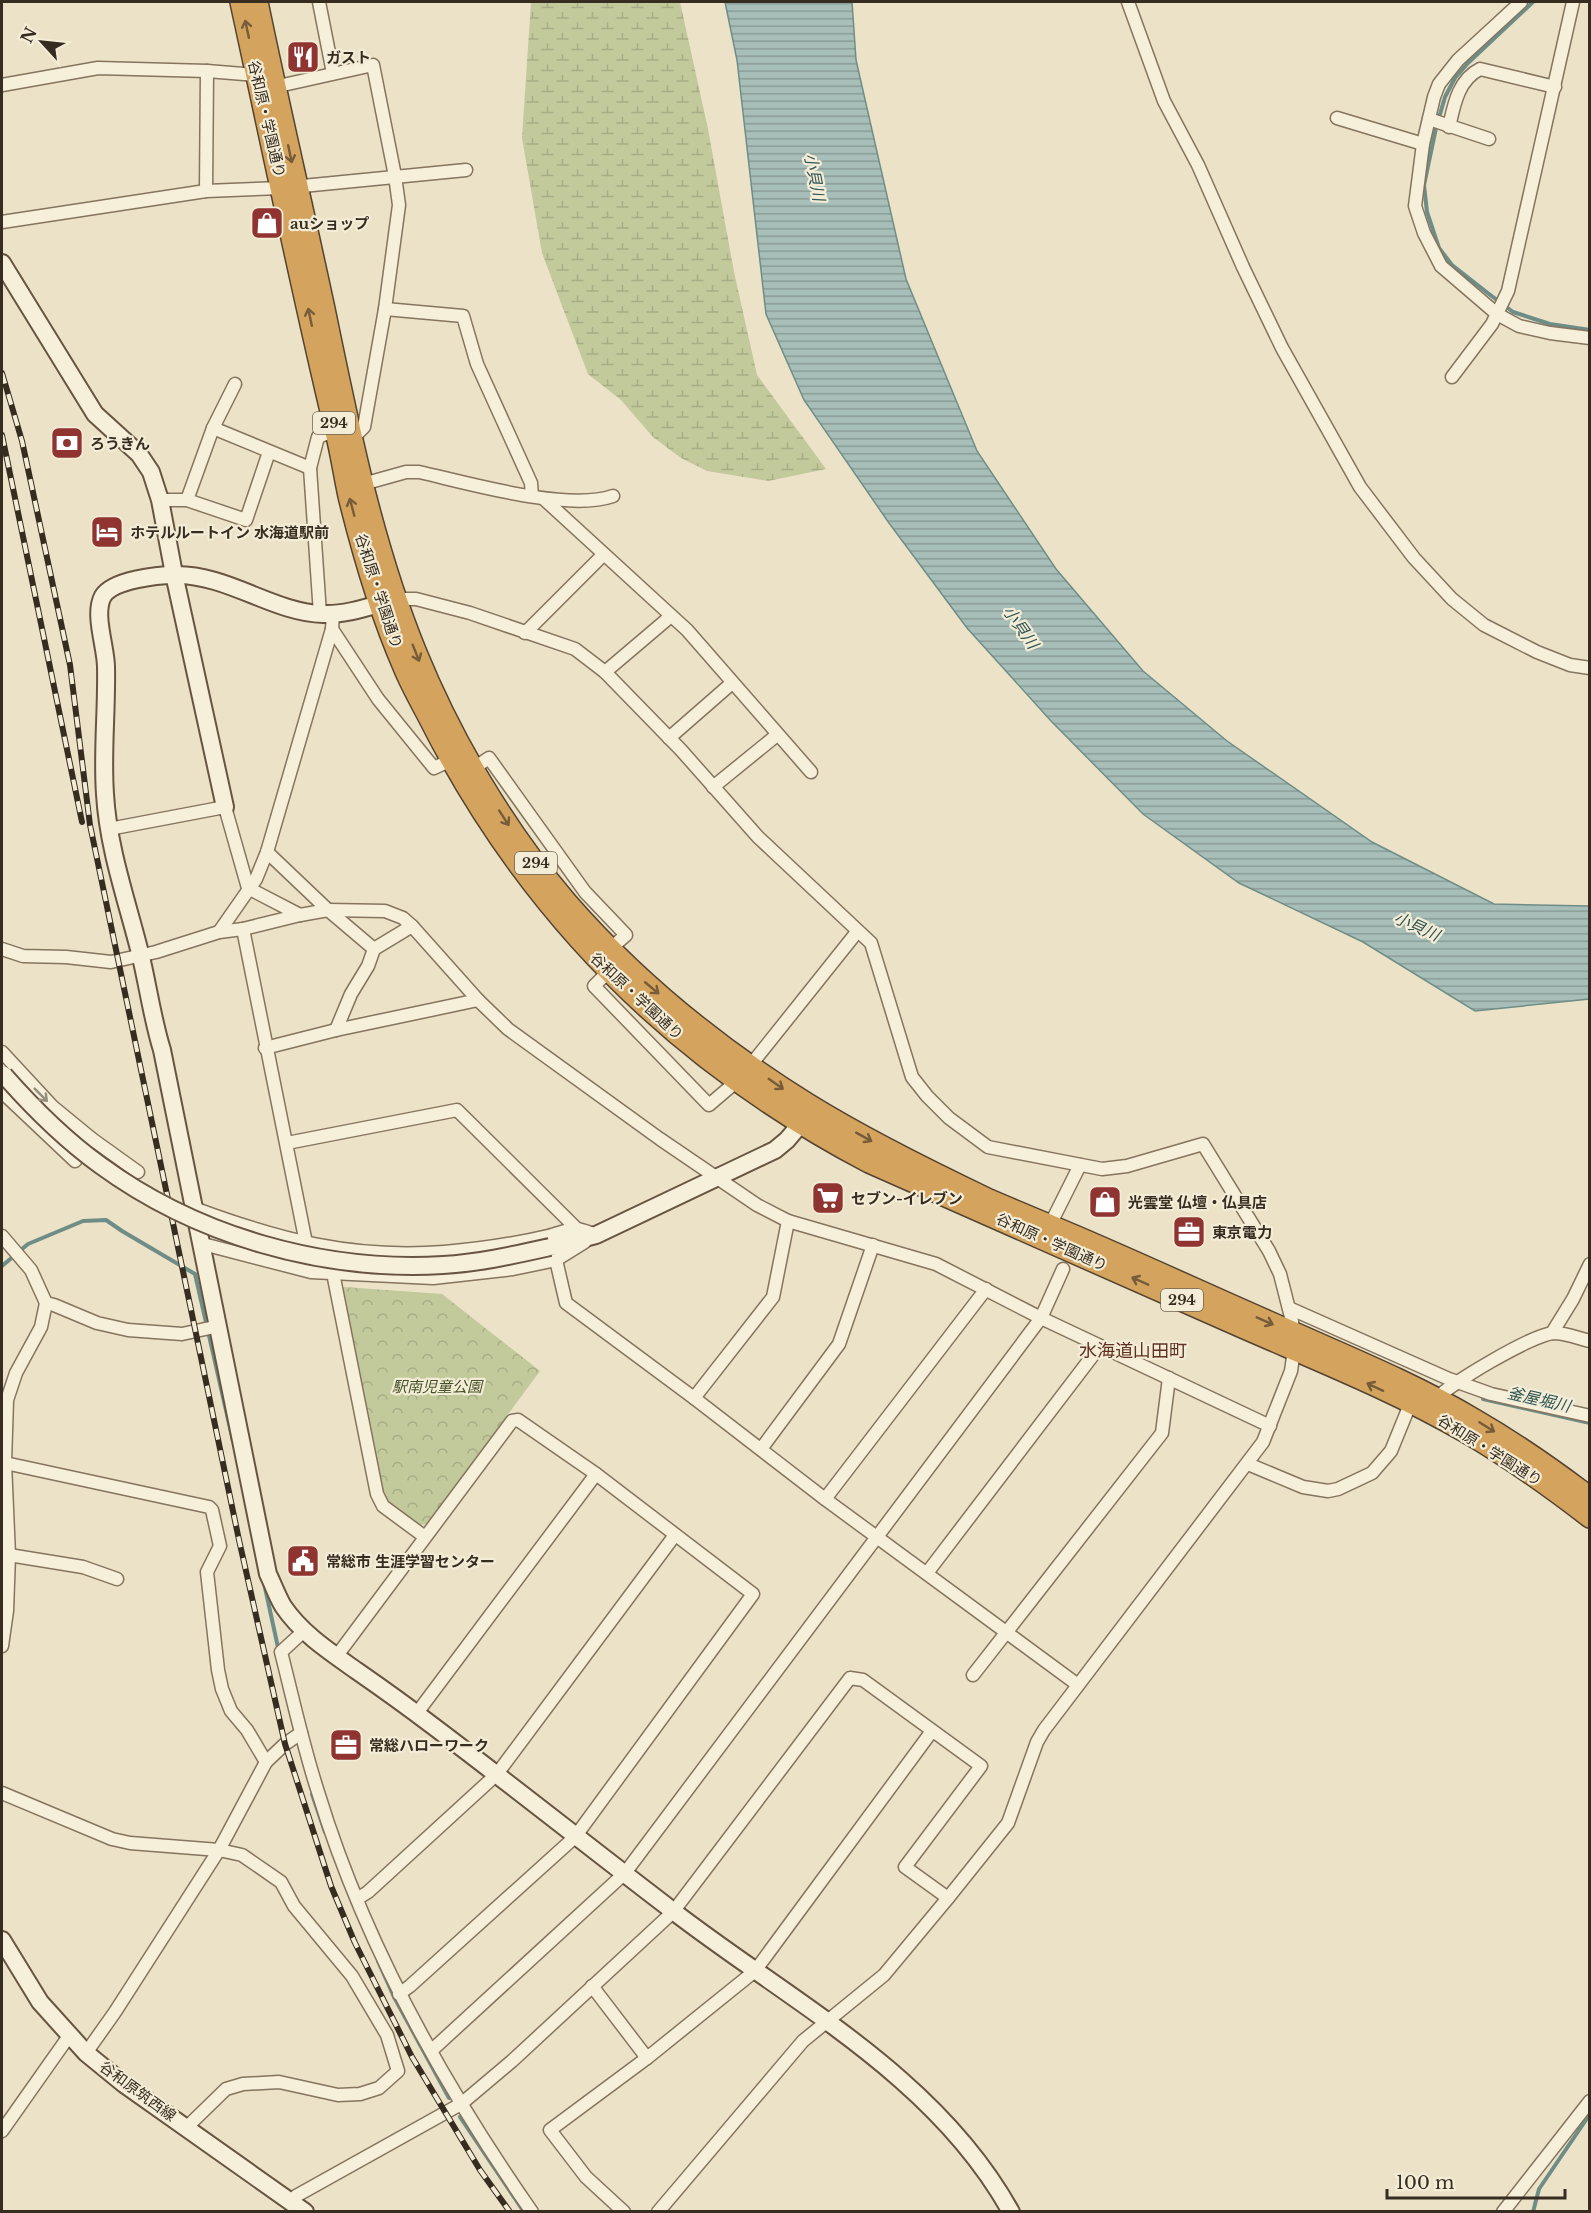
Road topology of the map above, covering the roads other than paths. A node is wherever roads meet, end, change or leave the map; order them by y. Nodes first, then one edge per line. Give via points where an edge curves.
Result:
1 (241, 2) edge
2 (257, 2) edge
3 (319, 2) edge
4 (1128, 2) edge
5 (1521, 2) edge
6 (1573, 2) edge
7 (207, 71) junction
8 (333, 73) junction
9 (257, 75) junction
10 (2, 85) edge
11 (274, 87) junction
12 (1555, 87) junction
13 (1337, 118) dead end
14 (1429, 119) junction
15 (1447, 126) junction
16 (1489, 139) dead end
17 (1423, 144) junction
18 (466, 170) dead end
19 (395, 176) junction
20 (290, 187) junction
21 (206, 191) junction
22 (2, 222) edge
23 (2, 263) edge
24 (1500, 307) junction
25 (385, 309) junction
26 (1590, 338) edge
27 (1452, 377) dead end
28 (235, 384) dead end
29 (213, 428) junction
30 (344, 435) junction
31 (269, 452) junction
32 (310, 468) junction
33 (363, 484) junction
34 (614, 496) dead end
35 (538, 497) junction
36 (160, 500) junction
37 (187, 500) junction
38 (603, 555) junction
39 (174, 574) junction
40 (388, 601) junction
41 (671, 616) junction
42 (328, 619) junction
43 (525, 633) junction
44 (1590, 668) edge
45 (605, 672) junction
46 (732, 683) junction
47 (777, 735) junction
48 (669, 738) junction
49 (451, 760) junction
50 (474, 768) junction
51 (811, 772) dead end
52 (713, 787) junction
53 (225, 807) junction
54 (109, 829) junction
55 (548, 843) junction
56 (267, 852) junction
57 (525, 861) junction
58 (248, 888) junction
59 (328, 910) junction
60 (300, 915) junction
61 (412, 926) junction
62 (243, 929) junction
63 (219, 932) junction
64 (857, 932) junction
65 (2, 949) edge
66 (374, 949) junction
67 (610, 949) junction
68 (141, 956) junction
69 (609, 971) junction
70 (478, 1000) junction
71 (336, 1030) junction
72 (265, 1048) junction
73 (2, 1052) edge
74 (3, 1073) edge
75 (743, 1073) junction
76 (2, 1092) edge
77 (807, 1116) junction
78 (92, 1139) junction
79 (287, 1143) junction
80 (1080, 1164) junction
81 (138, 1172) dead end
82 (717, 1178) junction
83 (194, 1208) junction
84 (788, 1221) junction
85 (1050, 1225) junction
86 (576, 1228) junction
87 (596, 1235) junction
88 (2, 1236) edge
89 (306, 1243) junction
90 (203, 1244) junction
91 (873, 1245) junction
92 (553, 1254) junction
93 (1590, 1264) edge
94 (1064, 1269) dead end
95 (328, 1273) junction
96 (986, 1290) junction
97 (46, 1304) junction
98 (1289, 1308) junction
99 (1041, 1318) junction
100 (219, 1326) junction
101 (1552, 1333) junction
102 (1293, 1341) junction
103 (1590, 1341) edge
104 (1100, 1346) junction
105 (1169, 1378) junction
106 (1459, 1382) junction
107 (694, 1398) junction
108 (1423, 1401) junction
109 (1590, 1416) edge
110 (1270, 1426) junction
111 (761, 1449) junction
112 (5, 1462) junction
113 (1248, 1464) junction
114 (596, 1474) junction
115 (3, 1476) edge
116 (1590, 1497) edge
117 (825, 1499) junction
118 (1590, 1517) edge
119 (675, 1535) junction
120 (425, 1537) junction
121 (877, 1537) junction
122 (9, 1555) junction
123 (927, 1573) junction
124 (117, 1579) dead end
125 (304, 1631) junction
126 (1007, 1633) junction
127 (2, 1646) edge
128 (336, 1656) junction
129 (973, 1675) dead end
130 (1078, 1685) junction
131 (417, 1713) junction
132 (932, 1731) junction
133 (301, 1733) junction
134 (266, 1762) junction
135 (497, 1774) junction
136 (2, 1793) edge
137 (575, 1836) junction
138 (219, 1850) junction
139 (626, 1873) junction
140 (948, 1898) junction
141 (357, 1899) junction
142 (673, 1912) junction
143 (2, 1940) edge
144 (755, 1971) junction
145 (592, 1986) junction
146 (399, 1994) junction
147 (827, 2021) junction
148 (69, 2036) junction
149 (432, 2050) junction
150 (86, 2053) junction
151 (647, 2058) junction
152 (1590, 2101) edge
153 (461, 2104) junction
154 (187, 2127) junction
155 (2, 2131) edge
156 (291, 2201) junction
157 (305, 2211) edge
158 (532, 2211) edge
159 (624, 2211) edge
160 (658, 2211) edge
161 (1011, 2211) edge
162 (1503, 2211) edge

9 -> 1 highway, 谷和原・学園通り / 294
2 - 11 highway, 谷和原・学園通り / 294
3 - 8 street
4 - 44 street via 1164,101 1198,165 1243,267 1282,348 1360,487 1414,558 1484,625 1570,665
5 - 14 street via 1447,72 1434,97
6 - 12 street
7 - 9 street
7 - 10 street via 98,68
7 - 21 street
8 - 11 street
8 - 19 street via 373,65
9 - 20 highway, 谷和原・学園通り / 294
11 -> 20 highway, 谷和原・学園通り / 294
12 - 15 street via 1480,69 1464,81
12 - 24 street via 1508,291
13 - 17 street
14 - 15 street
14 - 17 street
15 - 16 street
17 - 24 street via 1415,206 1424,233 1441,266
18 - 19 street
19 - 20 street
19 - 25 street via 399,206
20 - 21 street
20 - 30 highway, 谷和原・学園通り / 294
21 - 22 street
23 - 36 street via 95,414 139,454 151,472
24 - 26 street via 1519,326
24 - 27 street via 1492,324
25 - 30 street via 364,427
25 - 35 street via 463,316 477,364
28 - 29 street
29 - 31 street
29 - 37 street
30 - 32 street via 318,437
30 - 33 highway, 谷和原・学園通り / 294
40 -> 30 highway, 谷和原・学園通り / 294 via 349,494
31 - 32 street
31 - 37 street via 246,520
32 - 42 street
33 - 35 street via 419,472
33 - 40 highway, 谷和原・学園通り / 294
34 - 35 street via 584,501
35 - 38 street
36 - 37 street
36 - 39 street
38 - 41 street
38 - 43 street
39 - 42 street via 206,578
39 - 53 street
39 - 54 street via 123,583 107,591 100,604 106,656 104,760
40 - 42 street
40 - 43 street via 416,599
40 - 49 highway, 谷和原・学園通り / 294 via 404,667
40 -> 50 highway, 谷和原・学園通り / 294
41 - 45 street
41 - 46 street
42 - 49 street via 378,699 434,768
42 - 56 street
43 - 45 street via 575,649
45 - 48 street
46 - 47 street
46 - 48 street
47 - 51 street
47 - 52 street
48 - 52 street
49 - 57 highway, 谷和原・学園通り / 294 via 486,819
50 - 55 street via 489,758
50 -> 57 highway, 谷和原・学園通り / 294
52 - 64 street via 758,837
53 - 54 street
53 - 58 street
54 - 68 street
55 - 57 street
55 - 67 street via 585,892 626,935
56 - 58 street
56 - 59 street
57 - 67 highway, 谷和原・学園通り / 294
57 - 69 highway, 谷和原・学園通り / 294 via 557,913
58 - 60 street
58 - 63 street
59 - 60 street
59 - 61 street via 386,911
59 - 66 street
60 - 62 street
61 - 66 street
61 - 70 street
62 - 63 street
62 - 72 street
63 - 68 street
64 - 75 street
64 - 80 street via 871,943 912,1077 927,1096 988,1147
65 - 68 street via 24,956 104,962
66 - 71 street
67 -> 75 highway, 谷和原・学園通り / 294 via 709,1035
68 - 83 street
69 - 75 highway, 谷和原・学園通り / 294 via 657,1017
69 - 75 street via 594,986 709,1105
70 - 71 street
70 - 82 street via 508,1029
71 - 72 street
72 - 79 street
73 -> 78 street via 53,1107
74 - 92 street, bridge via 60,1133 123,1181 183,1214 250,1240 322,1258 393,1265 466,1263
75 - 77 highway, 谷和原・学園通り / 294
76 - 78 street via 75,1161
77 - 82 street via 775,1150
77 -> 85 highway, 谷和原・学園通り / 294
102 -> 77 highway, 谷和原・学園通り / 294 via 870,1162
78 - 81 street
79 - 86 street via 457,1110
79 - 89 street
80 - 85 street
80 - 98 street via 1102,1169 1127,1166 1203,1144 1269,1251
82 - 84 street
82 - 87 street
83 - 89 street
83 - 90 street
84 - 91 street
84 - 107 street via 772,1297
85 -> 102 highway, 谷和原・学園通り / 294
86 - 87 street
86 - 89 street via 489,1248 434,1253 366,1253
87 - 92 street
88 - 97 street via 31,1270
89 - 95 street
90 - 95 street via 285,1267
90 - 100 street
91 - 96 street via 936,1264
91 - 111 street via 839,1344
92 - 95 street via 513,1269 433,1278
92 - 107 street via 566,1303
93 - 101 street
94 - 99 street
95 - 120 street via 377,1494 383,1506
96 - 99 street
96 - 117 street
97 - 100 street via 128,1330 182,1334
97 - 112 street via 39,1333 10,1389
98 - 102 street
98 - 106 street
99 - 104 street
99 - 121 street
100 - 125 street via 268,1574 283,1605
101 - 103 street
101 - 106 street via 1526,1341
102 - 108 highway, 谷和原・学園通り / 294 via 1369,1366
102 - 110 street via 1291,1371
104 - 105 street
104 - 123 street
105 - 110 street
105 - 126 street via 1162,1433
106 - 108 street
106 - 109 street via 1491,1394
107 - 111 street
108 - 113 street via 1372,1473 1338,1489 1303,1488
108 -> 116 highway, 谷和原・学園通り / 294 via 1469,1416
108 - 118 highway, 谷和原・学園通り / 294
110 - 113 street
111 - 117 street
112 - 115 street
112 - 134 street via 209,1506 220,1546 207,1572 220,1680 231,1711
113 - 130 street
114 - 119 street
114 - 120 street via 518,1420 512,1421
114 - 131 street
115 - 122 street
117 - 121 street
119 - 135 street
119 - 137 street via 753,1594
120 - 128 street
121 - 123 street
121 - 139 street
122 - 124 street via 82,1567
122 - 127 street
123 - 126 street
125 - 128 street
125 - 133 street via 281,1652
126 - 129 street
126 - 130 street
128 - 131 street
130 - 140 street via 1037,1742 1008,1823
131 - 135 street
132 - 140 street via 981,1766 905,1867
132 - 142 street via 863,1680 850,1678
132 - 144 street
133 - 134 street
133 - 141 street via 318,1794
134 - 138 street
135 - 137 street
135 - 141 street
136 - 138 street via 112,1839
137 - 139 street
137 - 146 street
138 - 150 street
138 - 154 street via 242,1855 281,1882 294,1906 352,1976 387,2035 398,2071 379,2088 349,2095 279,2082 243,2084 226,2089
139 - 142 street
139 - 149 street
140 - 147 street via 884,1975
141 - 146 street
142 - 144 street
142 - 145 street
143 - 148 street, 谷和原筑西線 via 40,2002
144 - 147 street
144 - 151 street
145 - 151 street
145 - 153 street
146 - 149 street
147 - 160 street via 774,2073
147 - 161 street via 921,2097 947,2124
148 - 150 street, 谷和原筑西線
148 - 155 street
149 - 153 street
150 - 154 street, 谷和原筑西線
151 - 159 street via 550,2130 586,2177
152 - 162 street
153 - 156 street
153 - 158 street
154 - 156 street, 谷和原筑西線
156 - 157 street, 谷和原筑西線

